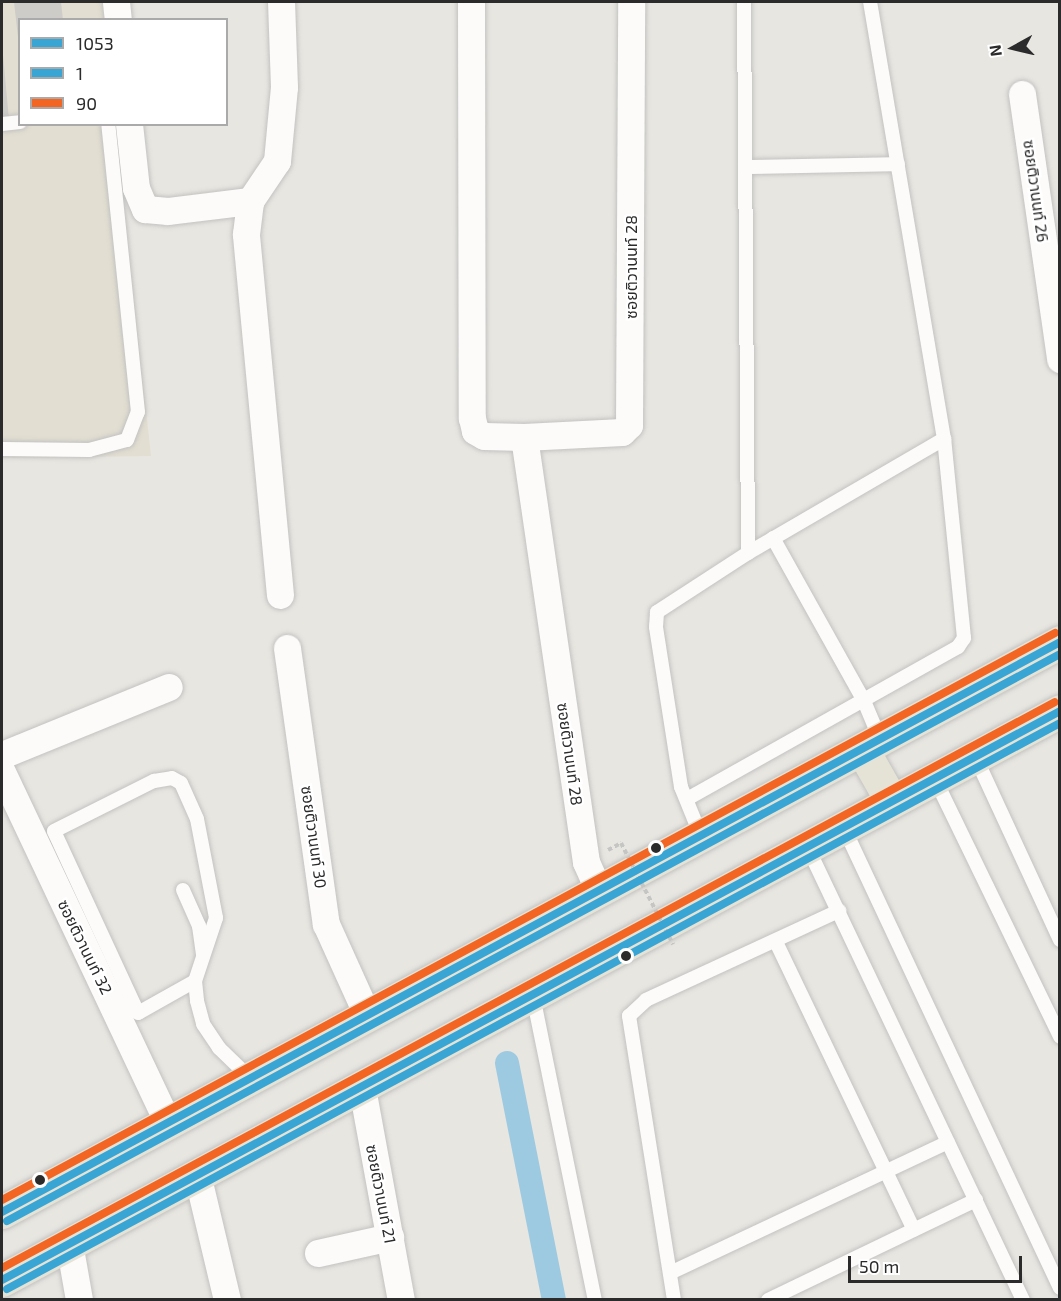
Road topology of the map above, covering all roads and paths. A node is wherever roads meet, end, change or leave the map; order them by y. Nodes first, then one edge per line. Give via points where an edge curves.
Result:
1 (116, 2) edge
2 (281, 2) edge
3 (471, 2) edge
4 (631, 2) edge
5 (744, 2) edge
6 (870, 2) edge
7 (118, 18) edge
8 (1022, 94) dead end
9 (18, 122) edge
10 (2, 124) edge
11 (108, 126) edge
12 (129, 126) edge
13 (898, 164) junction
14 (745, 167) junction
15 (250, 201) junction
16 (1059, 359) edge
17 (524, 437) junction
18 (944, 439) junction
19 (2, 449) edge
20 (773, 538) junction
21 (748, 553) junction
22 (280, 595) dead end
23 (1059, 642) edge
24 (287, 648) dead end
25 (169, 687) dead end
26 (864, 701) junction
27 (1059, 711) edge
28 (871, 744) junction
29 (2, 754) edge
30 (975, 756) junction
31 (2, 772) edge
32 (934, 776) junction
33 (687, 799) junction
34 (891, 800) junction
35 (843, 826) junction
36 (701, 836) junction
37 (621, 843) dead end
38 (806, 844) junction
39 (183, 890) dead end
40 (599, 891) junction
41 (839, 911) junction
42 (1059, 940) edge
43 (776, 942) junction
44 (674, 944) dead end
45 (203, 959) junction
46 (195, 981) junction
47 (533, 996) junction
48 (368, 1017) junction
49 (1059, 1037) edge
50 (251, 1079) junction
51 (362, 1088) junction
52 (168, 1122) junction
53 (948, 1142) junction
54 (886, 1172) junction
55 (197, 1174) junction
56 (976, 1200) junction
57 (2, 1212) edge
58 (914, 1230) junction
59 (390, 1238) junction
60 (69, 1243) junction
61 (318, 1253) dead end
62 (670, 1273) junction
63 (2, 1280) edge
64 (1059, 1288) edge
65 (79, 1299) edge
66 (226, 1299) edge
67 (401, 1299) edge
68 (595, 1299) edge
69 (674, 1299) edge
70 (768, 1299) edge
71 (1023, 1299) edge

1 - 7 street
2 - 15 street via 284,87 277,161
3 - 17 street, ซอยติวานนท์ 28 via 472,418 475,431 484,436
4 - 17 street, ซอยติวานนท์ 28 via 629,425 622,432
5 - 14 lane
6 - 13 lane
8 - 16 street, ซอยติวานนท์ 26
9 - 10 lane
11 - 19 lane via 138,411 127,440 89,450
12 - 15 street via 136,188 145,209 168,211
13 - 14 lane
13 - 18 lane
14 - 21 lane
15 - 22 street via 248,278
17 - 40 street, ซอยติวานนท์ 28 via 586,862
18 - 20 lane
18 - 26 lane via 966,625 964,638 958,646
20 - 21 lane
20 - 26 lane
21 - 33 lane via 657,612 656,627 681,787
23 - 28 main road
24 - 48 street, ซอยติวานนท์ 30 via 326,924
25 - 29 street
26 - 28 lane
26 - 33 lane
27 - 30 main road
28 - 34 main road
28 - 36 main road
30 - 32 main road
30 - 42 lane
31 - 52 street, ซอยติวานนท์ 32
32 - 34 main road
32 - 49 lane
33 - 36 lane
34 - 35 main road
35 - 38 main road
35 - 64 lane
36 - 40 main road
37 - 44 path, bridge
38 - 41 lane
38 - 47 main road
39 - 45 lane via 199,926
40 - 48 main road
41 - 43 lane
41 - 53 lane
43 - 54 lane
43 - 62 lane via 646,1000 630,1016
45 - 46 lane
45 - 46 lane via 216,918 214,901 197,819 181,783 172,778 154,781 54,831 138,1013
46 - 50 lane via 202,1024 219,1048
47 - 51 main road
47 - 68 lane
48 - 50 main road
50 - 52 main road
51 - 55 main road
51 - 59 street, ซอยติวานนท์ 21
52 - 57 main road
53 - 54 lane
53 - 56 lane
54 - 58 lane
54 - 62 lane
55 - 60 main road
55 - 66 street
56 - 58 lane
56 - 71 lane
58 - 70 lane
59 - 61 street
59 - 67 street, ซอยติวานนท์ 21
60 - 63 main road
60 - 65 street
62 - 69 lane

